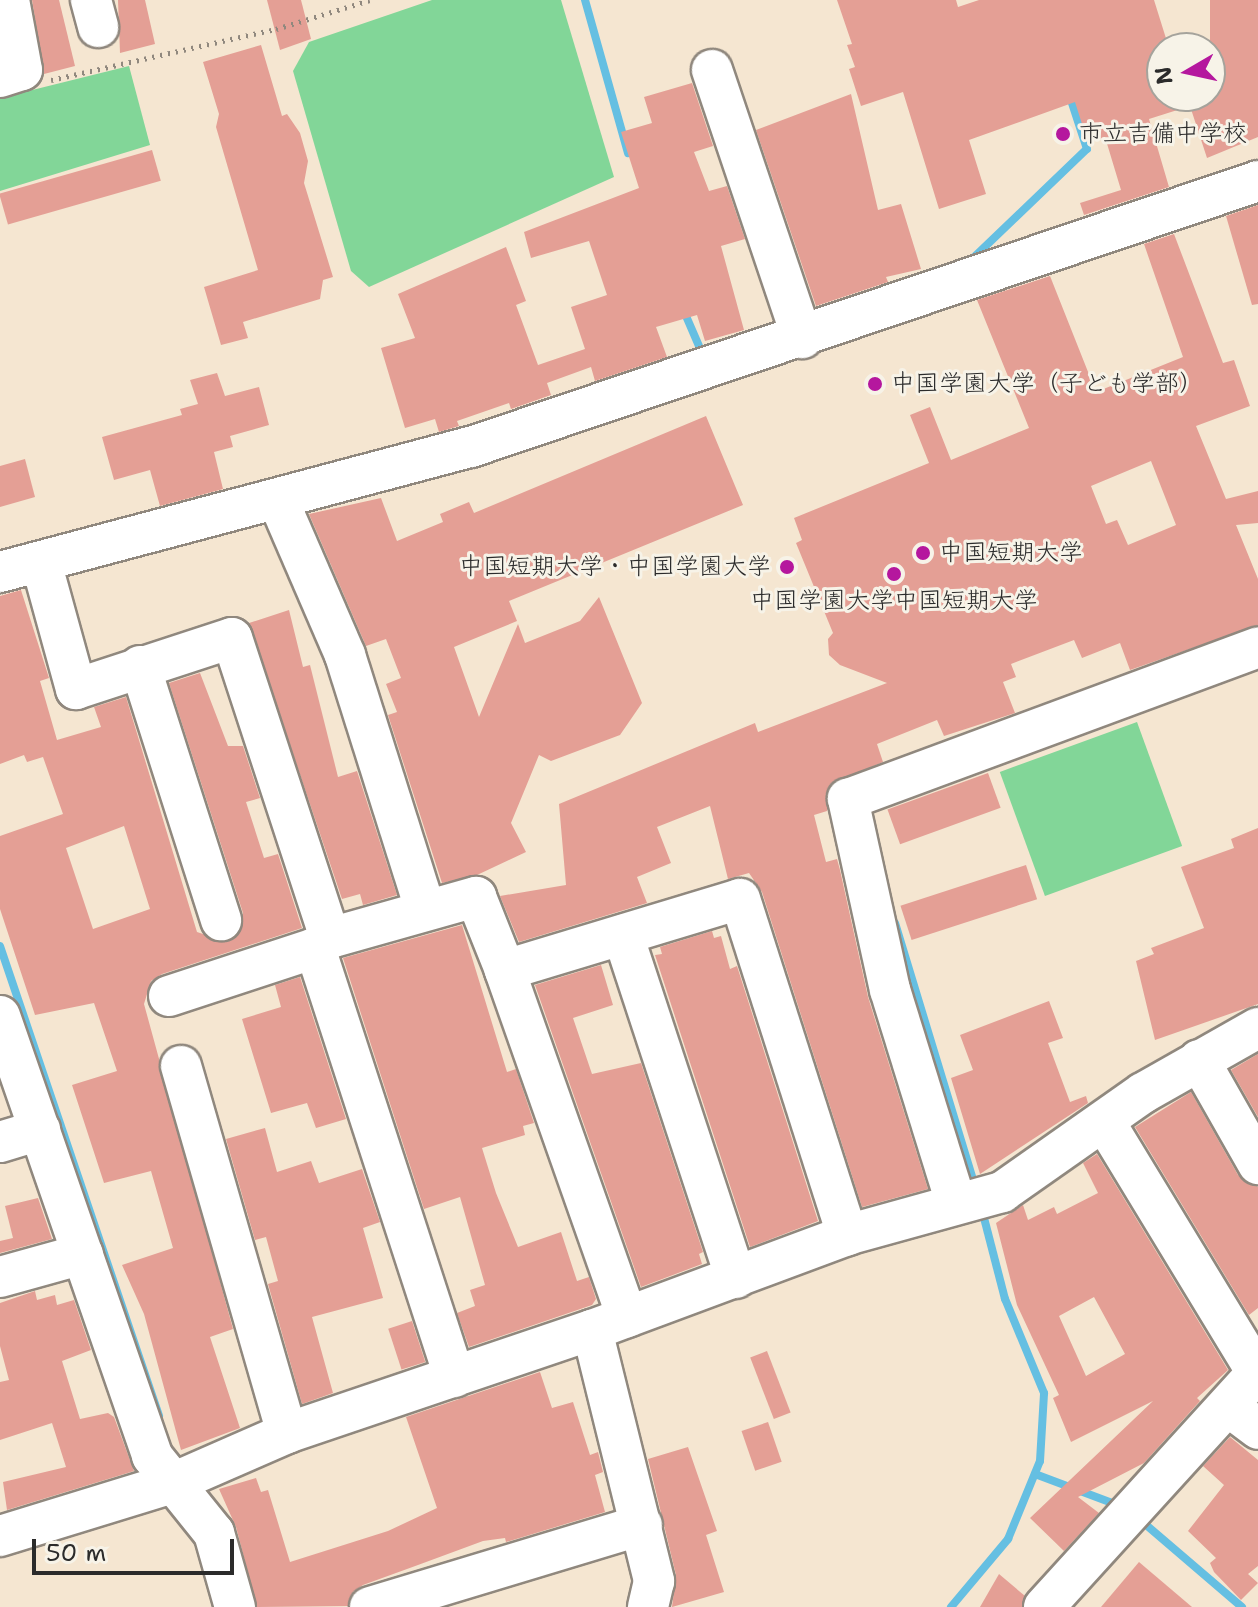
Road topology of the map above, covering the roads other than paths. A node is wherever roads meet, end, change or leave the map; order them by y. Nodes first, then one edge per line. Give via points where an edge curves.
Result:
1 (9, 0) edge
2 (712, 70) dead end
3 (0, 77) edge
4 (1258, 181) edge
5 (798, 326) junction
6 (278, 500) junction
7 (41, 562) junction
8 (0, 572) edge
9 (1258, 647) edge
10 (140, 666) junction
11 (425, 909) junction
12 (221, 920) dead end
13 (623, 935) junction
14 (322, 943) junction
15 (505, 970) junction
16 (169, 996) dead end
17 (0, 1016) edge
18 (1258, 1028) edge
19 (1199, 1060) junction
20 (181, 1066) dead end
21 (1104, 1121) junction
22 (40, 1130) junction
23 (0, 1142) edge
24 (1258, 1164) edge
25 (956, 1203) junction
26 (847, 1235) junction
27 (83, 1254) junction
28 (0, 1277) edge
29 (736, 1278) junction
30 (610, 1324) junction
31 (1258, 1372) edge
32 (454, 1377) junction
33 (1243, 1417) edge
34 (287, 1433) junction
35 (175, 1482) junction
36 (642, 1525) junction
37 (0, 1536) edge
38 (235, 1607) edge
39 (370, 1607) edge
40 (648, 1607) edge
41 (1044, 1607) edge

1 - 3 street via 22,70
2 - 5 street
4 - 5 street
5 - 6 street via 471,447
6 - 7 street
6 - 11 street via 345,655
7 - 8 street
7 - 10 street via 76,689
9 - 25 street via 848,799 890,990
10 - 12 street
10 - 14 street via 232,638
11 - 14 street
11 - 15 street via 476,897
13 - 15 street
13 - 26 street via 740,899
13 - 29 street
14 - 16 street
14 - 32 street
15 - 30 street
17 - 22 street
18 - 19 street
19 - 21 street
19 - 24 street
20 - 34 street
21 - 25 street via 1002,1192
21 - 31 street
22 - 23 street
22 - 27 street
25 - 26 street
26 - 29 street
27 - 28 street
27 - 35 street via 152,1456
29 - 30 street
30 - 32 street
30 - 36 street
31 - 33 street
32 - 34 street
33 - 41 street via 1131,1513
34 - 35 street
35 - 37 street
35 - 38 street via 214,1533
36 - 39 street
36 - 40 street via 654,1581

